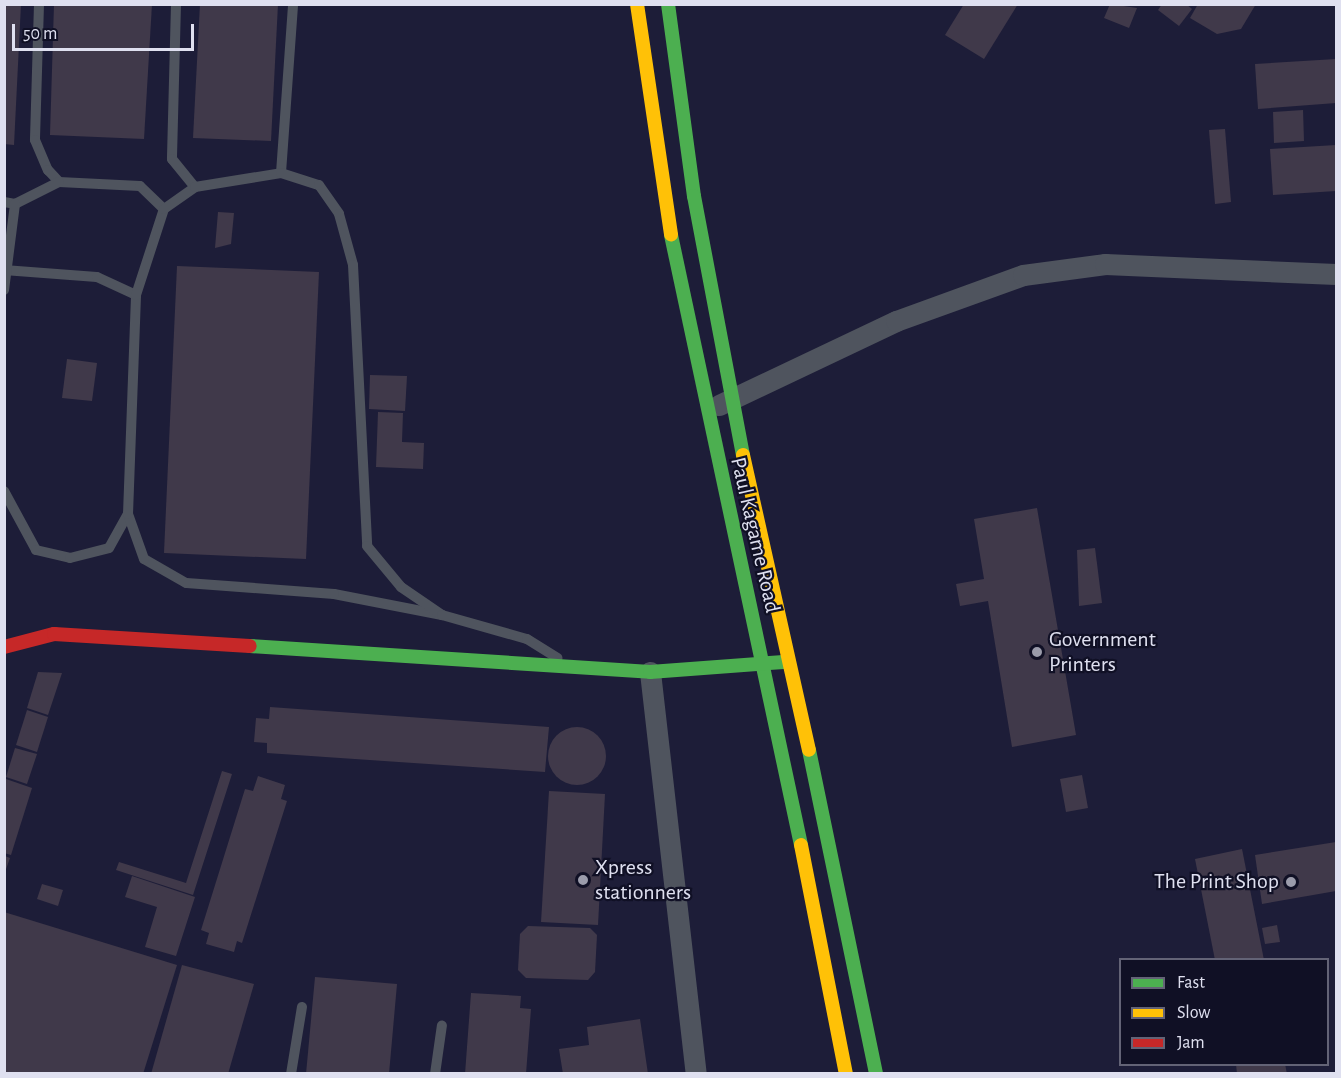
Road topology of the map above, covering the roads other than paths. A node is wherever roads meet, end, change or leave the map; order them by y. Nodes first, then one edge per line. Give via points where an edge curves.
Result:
1 (39, 4) edge
2 (176, 4) edge
3 (293, 4) edge
4 (638, 4) edge
5 (668, 4) edge
6 (281, 173) junction
7 (59, 183) junction
8 (195, 187) junction
9 (10, 203) edge
10 (164, 209) junction
11 (7, 270) edge
12 (1336, 274) edge
13 (4, 290) edge
14 (136, 295) junction
15 (731, 400) junction
16 (705, 412) junction
17 (4, 491) edge
18 (128, 514) junction
19 (442, 615) junction
20 (4, 647) edge
21 (790, 661) junction
22 (765, 665) junction
23 (573, 668) junction
24 (650, 672) junction
25 (302, 1007) dead end
26 (442, 1025) dead end
27 (291, 1074) edge
28 (435, 1074) edge
29 (696, 1074) edge
30 (846, 1074) edge
31 (876, 1074) edge

1 - 7 lane via 35,140
2 - 8 lane via 172,159
3 - 6 lane
4 - 16 main road, Paul Kagame Road via 663,193
5 - 15 main road via 694,196
6 - 8 lane
6 - 19 lane via 319,185 339,214 353,265 367,546 401,587
7 - 9 lane
7 - 10 lane via 140,186
8 - 10 lane
9 - 11 lane
10 - 14 lane
11 - 13 lane
11 - 14 lane via 97,277
12 - 15 street via 1104,264 1023,274 896,321
14 - 18 lane
15 - 16 street
15 - 21 main road
16 - 22 main road, Paul Kagame Road
17 - 18 lane via 36,550 70,558 109,548
18 - 19 lane via 144,559 186,583 334,594
19 - 23 lane via 527,639
20 - 23 main road via 54,634
21 - 22 main road
21 - 31 main road
22 - 24 main road
22 - 30 main road, Paul Kagame Road
23 - 24 main road
24 - 29 street
25 - 27 lane
26 - 28 lane

